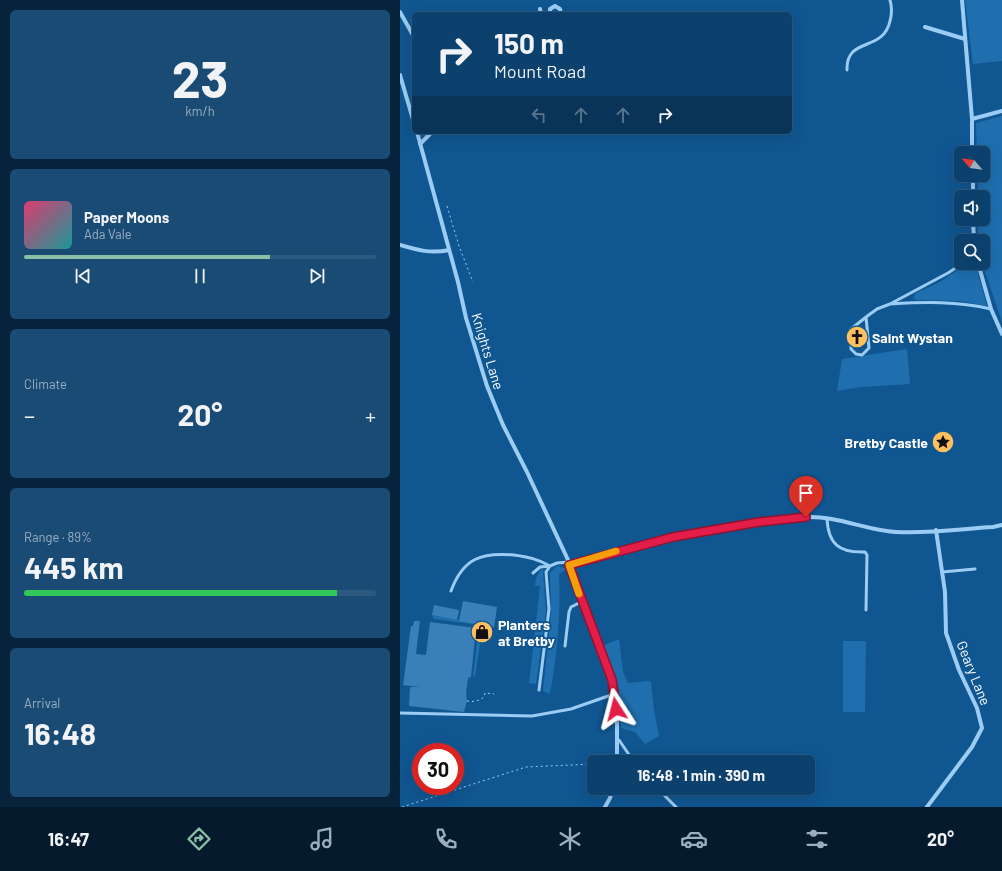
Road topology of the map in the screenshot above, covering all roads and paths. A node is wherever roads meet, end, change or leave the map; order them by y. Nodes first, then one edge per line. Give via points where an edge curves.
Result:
1 (890, 0) edge
2 (962, 0) edge
3 (540, 9) dead end
4 (400, 12) edge
5 (541, 12) edge
6 (549, 12) edge
7 (561, 12) edge
8 (926, 27) dead end
9 (412, 33) edge
10 (965, 39) junction
11 (848, 70) dead end
12 (400, 75) edge
13 (1002, 111) edge
14 (412, 116) edge
15 (972, 119) junction
16 (417, 134) edge
17 (430, 134) edge
18 (420, 144) junction
19 (972, 146) edge
20 (447, 206) dead end
21 (400, 245) edge
22 (449, 250) junction
23 (954, 269) edge
24 (980, 270) edge
25 (473, 282) dead end
26 (890, 304) junction
27 (991, 309) junction
28 (866, 317) junction
29 (1002, 334) edge
30 (827, 518) junction
31 (1002, 525) edge
32 (936, 530) junction
33 (569, 564) junction
34 (550, 566) junction
35 (976, 569) dead end
36 (942, 572) junction
37 (532, 573) dead end
38 (451, 591) dead end
39 (582, 602) junction
40 (866, 610) dead end
41 (565, 646) dead end
42 (540, 690) dead end
43 (494, 694) dead end
44 (614, 694) junction
45 (467, 701) dead end
46 (400, 713) edge
47 (619, 740) junction
48 (618, 755) edge
49 (629, 755) edge
50 (587, 764) edge
51 (611, 795) edge
52 (664, 795) edge
53 (402, 807) edge
54 (605, 807) edge
55 (676, 807) edge
56 (927, 807) edge

1 - 11 lane via 892,11 884,37 853,50 848,58
2 - 10 street
3 - 5 street
4 - 9 street
6 - 7 street via 556,6
8 - 10 street
10 - 15 street
12 - 14 street
13 - 15 street
15 - 19 street
16 - 18 street, Knights Lane
17 - 18 street
18 - 22 street, Knights Lane
20 - 25 path
21 - 22 street via 422,251
22 - 33 street, Knights Lane via 466,318 492,400
23 - 26 lane
24 - 27 street
26 - 27 lane via 936,302 968,304
26 - 28 lane
27 - 29 street
28 - 28 lane via 869,348 862,355 856,354 851,349 850,330
30 - 32 street via 896,532
30 - 33 street via 806,517 759,522 680,536
30 - 40 lane via 828,531 836,544 851,552 866,552
31 - 32 street
32 - 36 street, Geary Lane
33 - 34 lane via 556,563
33 - 39 street, Knights Lane
34 - 37 lane via 540,567
34 - 38 lane via 528,556 489,554 478,558 460,573
34 - 42 lane via 546,572 549,609
35 - 36 lane
36 - 56 street, Geary Lane via 946,633 959,670 977,708 982,728 972,747
39 - 41 lane via 571,607 569,612
39 - 44 street, Knights Lane via 612,680
43 - 45 path via 485,693 481,700
44 - 46 lane via 571,709 532,716
44 - 47 street, Knights Lane
47 - 48 street, Knights Lane
47 - 49 lane
50 - 53 path via 526,767
51 - 54 street
52 - 55 lane

